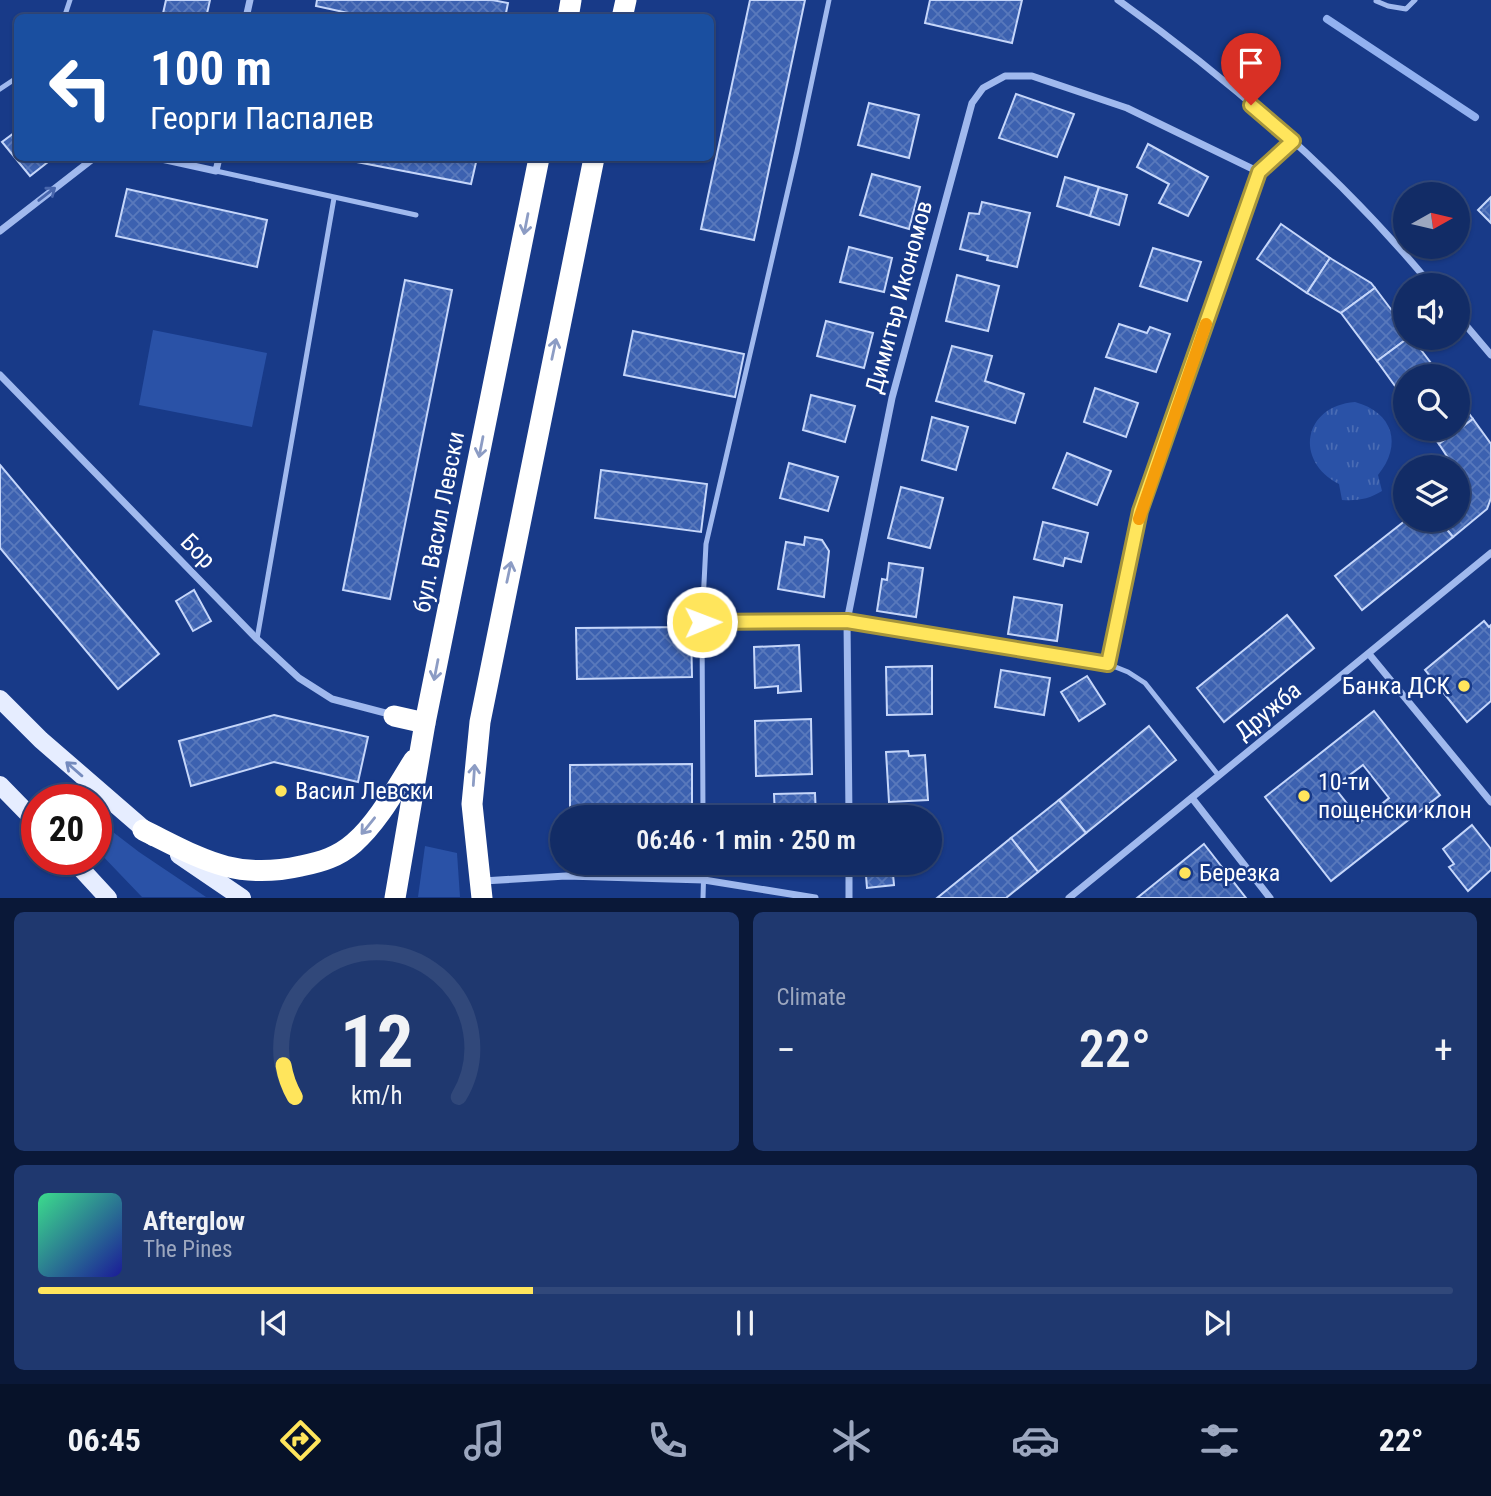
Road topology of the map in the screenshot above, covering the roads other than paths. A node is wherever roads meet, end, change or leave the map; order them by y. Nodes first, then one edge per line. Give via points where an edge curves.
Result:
1 (829, 0) edge
2 (1118, 0) edge
3 (1415, 0) edge
4 (1376, 1) edge
5 (1293, 141) junction
6 (90, 161) edge
7 (171, 161) edge
8 (218, 161) edge
9 (539, 161) edge
10 (593, 161) edge
11 (216, 171) junction
12 (1259, 172) junction
13 (334, 198) junction
14 (416, 215) dead end
15 (0, 231) edge
16 (1422, 273) edge
17 (1470, 330) edge
18 (1491, 355) edge
19 (0, 375) edge
20 (1491, 554) edge
21 (847, 621) junction
22 (702, 622) junction
23 (257, 639) junction
24 (1369, 654) junction
25 (1108, 664) junction
26 (0, 699) edge
27 (394, 716) joint
28 (425, 723) junction
29 (421, 750) junction
30 (1219, 776) junction
31 (0, 785) edge
32 (1192, 798) junction
33 (1491, 802) edge
34 (704, 805) edge
35 (849, 805) edge
36 (21, 807) edge
37 (143, 830) junction
38 (87, 875) edge
39 (704, 875) edge
40 (849, 875) edge
41 (704, 880) junction
42 (481, 889) edge
43 (108, 898) edge
44 (242, 898) edge
45 (395, 898) edge
46 (703, 898) edge
47 (815, 898) edge
48 (849, 898) edge
49 (1069, 898) edge
50 (1270, 898) edge

1 - 22 lane via 706,544
2 - 5 street
3 - 4 lane via 1406,9
5 - 12 street
5 - 16 street via 1388,233
15 -> 6 street
7 - 11 street
8 - 11 street
9 -> 28 highway, бул. Васил Левски
42 -> 10 highway via 472,804 480,722
11 - 13 lane
12 - 21 street, Димитър Икономов via 1127,108 1032,76 1005,76 983,88 972,103 957,153 892,398
12 - 25 street via 1140,511
13 - 14 lane
13 - 23 lane
17 - 18 street
19 - 23 street, Бор
20 - 24 street, Дружба
21 - 22 lane
21 - 25 lane
21 - 35 street, Димитър Икономов
22 - 34 lane
23 - 27 street, Бор via 299,678 332,698
24 - 30 street, Дружба
24 - 33 street
25 - 30 lane via 1145,683
37 -> 26 main road
27 - 28 highway
28 - 29 highway, бул. Васил Левски
29 -> 37 highway via 356,841 329,860 271,871 231,869
29 - 45 highway, бул. Васил Левски
30 - 32 street, Дружба
31 - 36 main road
32 - 49 street, Дружба
32 - 50 street
37 - 44 main road
38 - 43 main road
39 - 41 lane
40 - 48 street
41 - 42 street via 566,876
41 - 46 lane
41 - 47 street

